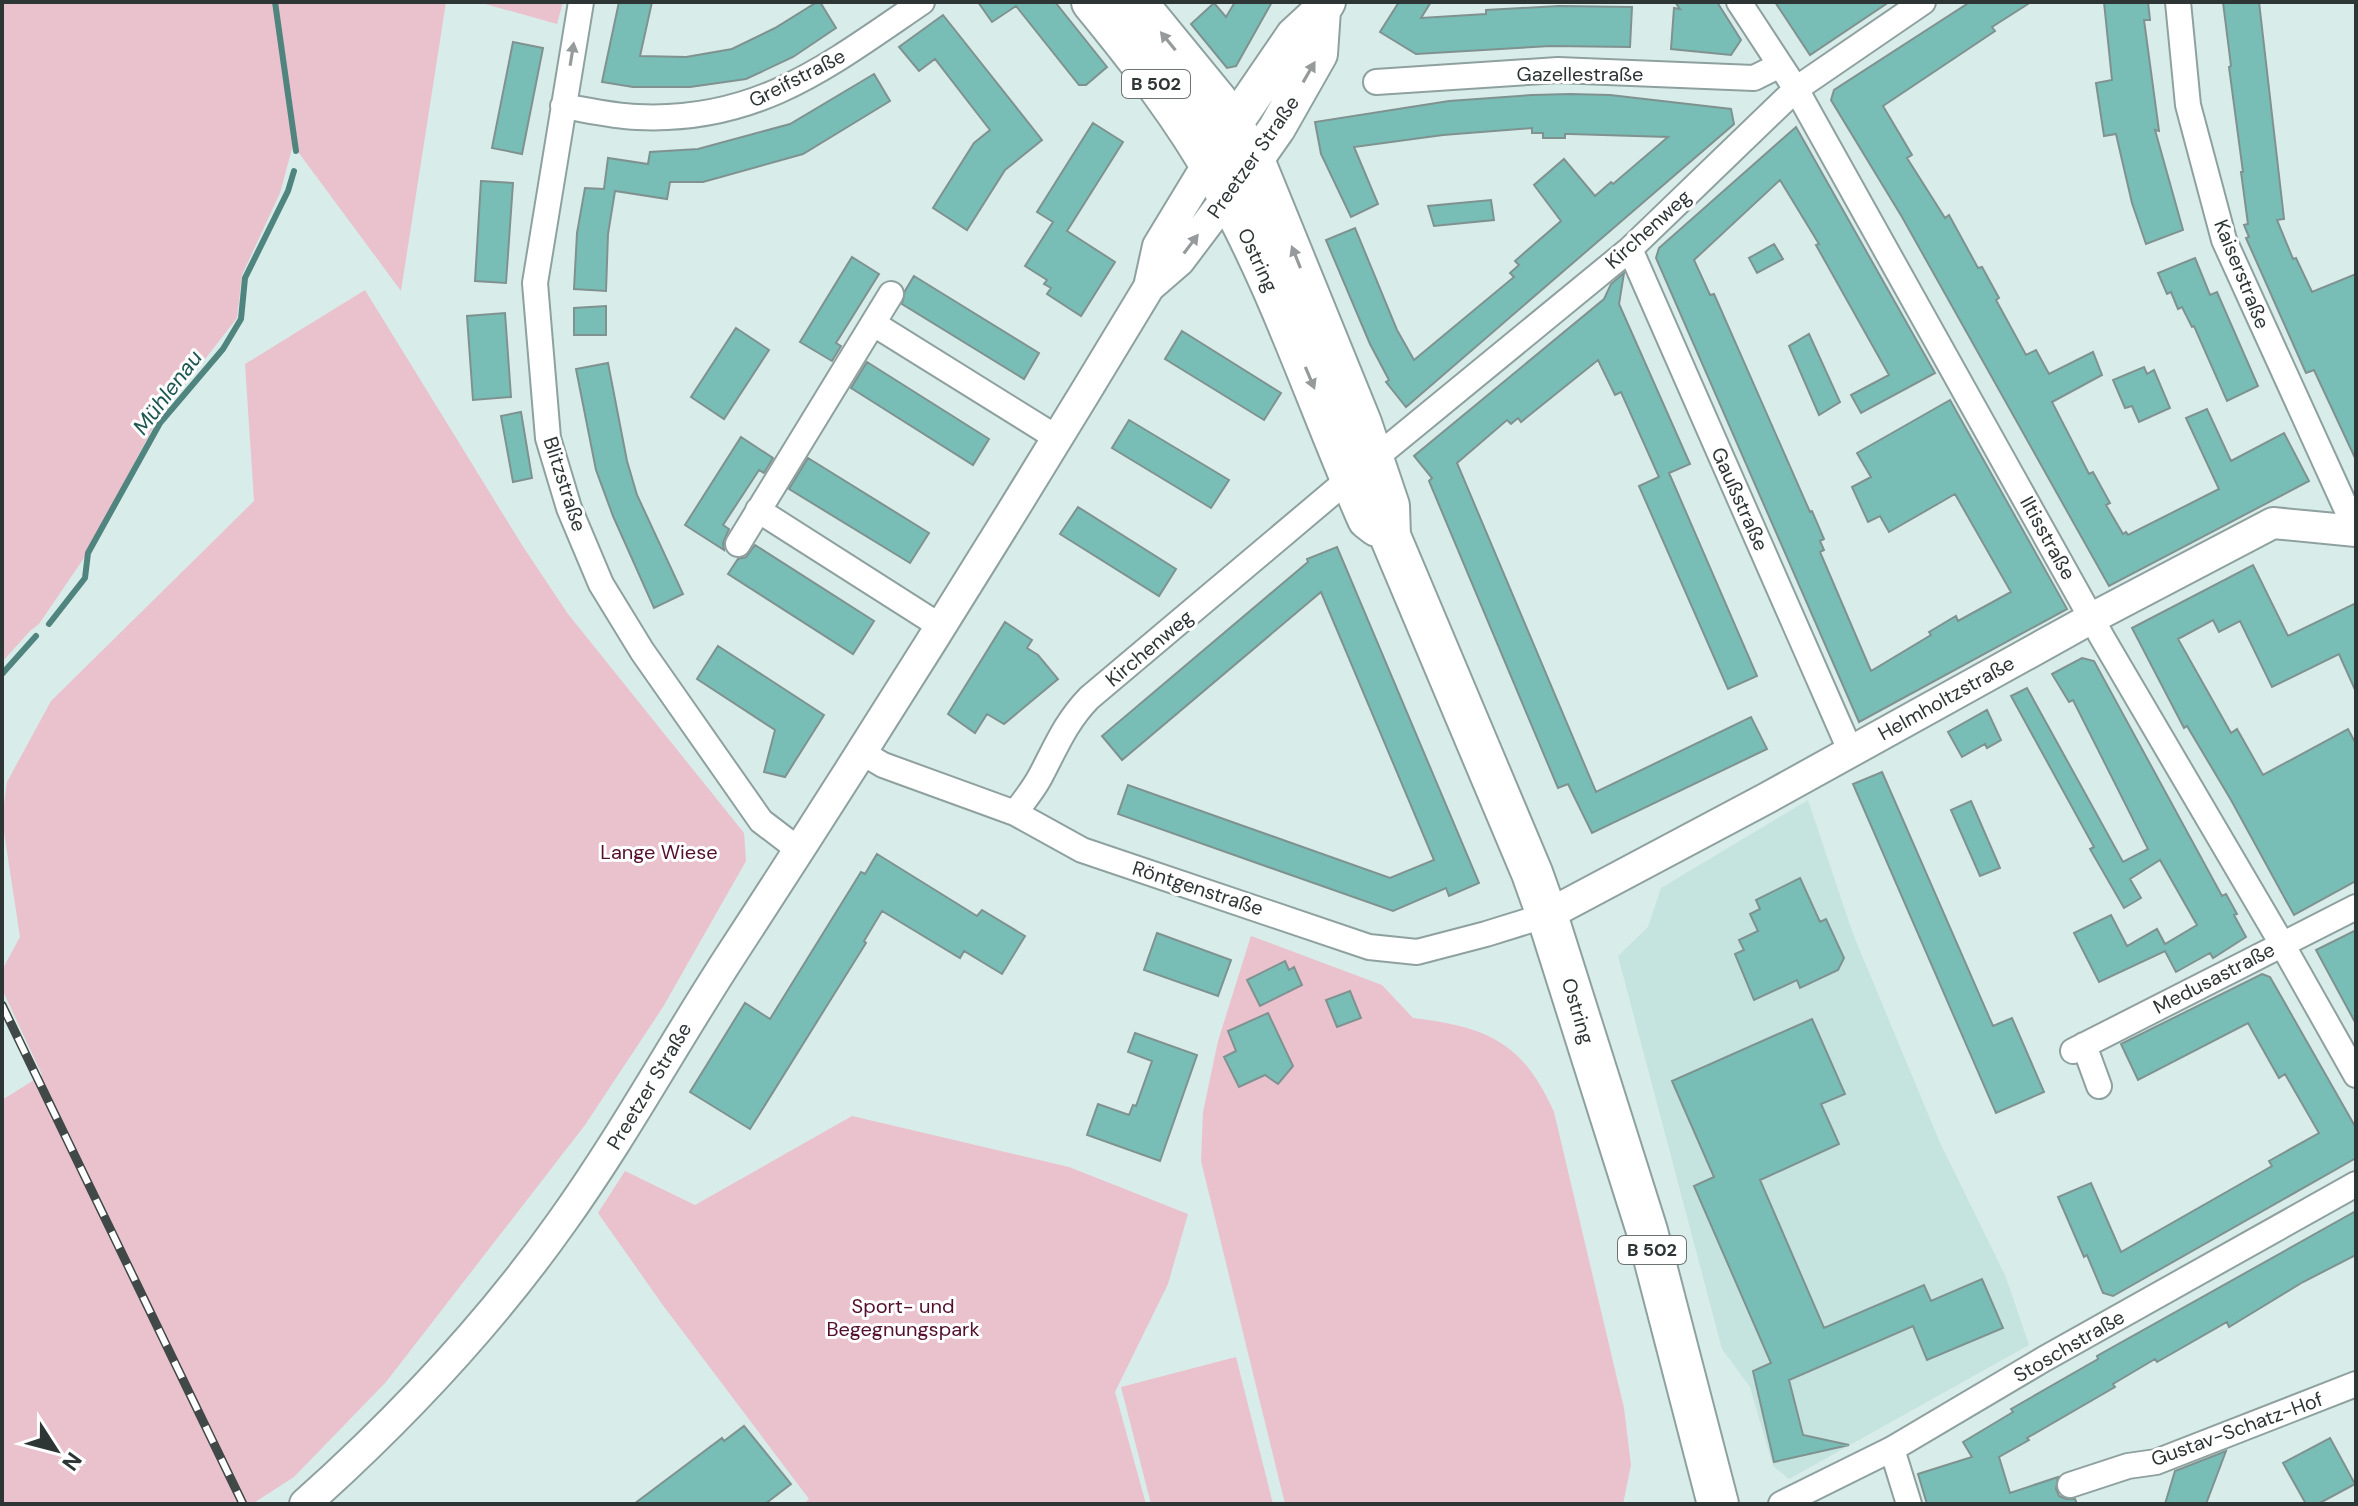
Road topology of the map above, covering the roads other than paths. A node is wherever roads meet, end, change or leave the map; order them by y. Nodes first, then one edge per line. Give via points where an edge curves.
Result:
1 (581, 2) edge
2 (922, 2) edge
3 (1092, 2) edge
4 (1136, 2) edge
5 (1739, 2) edge
6 (1923, 2) edge
7 (2178, 2) edge
8 (1325, 6) edge
9 (1780, 65) junction
10 (1376, 82) dead end
11 (1796, 89) junction
12 (563, 106) junction
13 (1234, 124) junction
14 (1254, 160) junction
15 (1209, 162) junction
16 (1228, 196) junction
17 (1630, 249) junction
18 (1149, 287) junction
19 (891, 294) dead end
20 (874, 324) junction
21 (1057, 438) junction
22 (1362, 468) junction
23 (758, 510) junction
24 (2356, 531) edge
25 (738, 544) dead end
26 (2092, 618) junction
27 (940, 626) junction
28 (1850, 750) junction
29 (861, 752) junction
30 (1015, 813) junction
31 (799, 850) junction
32 (2356, 907) edge
33 (1547, 915) junction
34 (2282, 944) junction
35 (2356, 1075) edge
36 (2099, 1086) dead end
37 (2356, 1184) edge
38 (2356, 1384) edge
39 (1892, 1449) junction
40 (2070, 1485) dead end
41 (305, 1504) edge
42 (1718, 1504) edge
43 (1781, 1504) edge
44 (1909, 1504) edge

12 -> 1 street, Blitzstraße
2 - 12 street, Greifstraße via 818,71 774,95 732,109 636,117
3 - 15 main road, Ostring / B 502
13 -> 4 main road, Ostring / B 502
5 - 9 street, Iltisstraße
6 - 11 street, Kirchenweg
7 - 24 street, Kaiserstraße via 2188,105 2224,240
8 - 13 main road, Preetzer Straße via 1294,36
14 -> 8 main road, Preetzer Straße via 1319,54
9 - 10 street, Gazellestraße via 1754,78 1558,70
9 - 11 street, Iltisstraße
11 - 17 street, Kirchenweg
11 - 26 street, Iltisstraße
12 - 31 street, Blitzstraße via 535,283 548,438 569,508 601,584 642,651 761,821
13 - 14 main road, Ostring / B 502
13 - 15 main road, Preetzer Straße
14 - 16 main road, Preetzer Straße
22 -> 14 main road, Ostring / B 502 via 1284,229
15 - 16 main road, Ostring / B 502
15 - 18 street, Preetzer Straße via 1158,246
18 -> 16 street, Preetzer Straße via 1179,261
16 -> 22 main road, Ostring / B 502
17 - 22 street, Kirchenweg
17 - 28 street, Gaußstraße
18 - 21 street, Preetzer Straße
19 - 20 street
20 - 21 street
20 - 23 street
21 - 27 street, Preetzer Straße
22 - 30 street, Kirchenweg via 1089,698
22 - 33 main road, Ostring / B 502 via 1368,519 1390,536
23 - 25 street
23 - 27 street
24 - 26 street, Helmholtzstraße via 2273,523
26 - 28 street, Helmholtzstraße
26 - 34 street, Iltisstraße
27 - 29 street, Preetzer Straße
28 - 33 street, Helmholtzstraße
29 - 30 street, Röntgenstraße
29 - 31 street, Preetzer Straße
30 - 33 street, Röntgenstraße via 1082,850 1369,947 1417,952
31 - 41 street, Preetzer Straße via 599,1167 528,1267 406,1408
32 - 34 street, Medusastraße
33 - 42 main road, Ostring / B 502 via 1647,1231
34 - 35 street, Iltisstraße
34 - 36 street, Medusastraße via 2079,1048
37 - 39 street, Stoschstraße
38 - 40 street, Gustav-Schatz-Hof via 2156,1462
39 - 43 street, Stoschstraße
39 - 44 street

